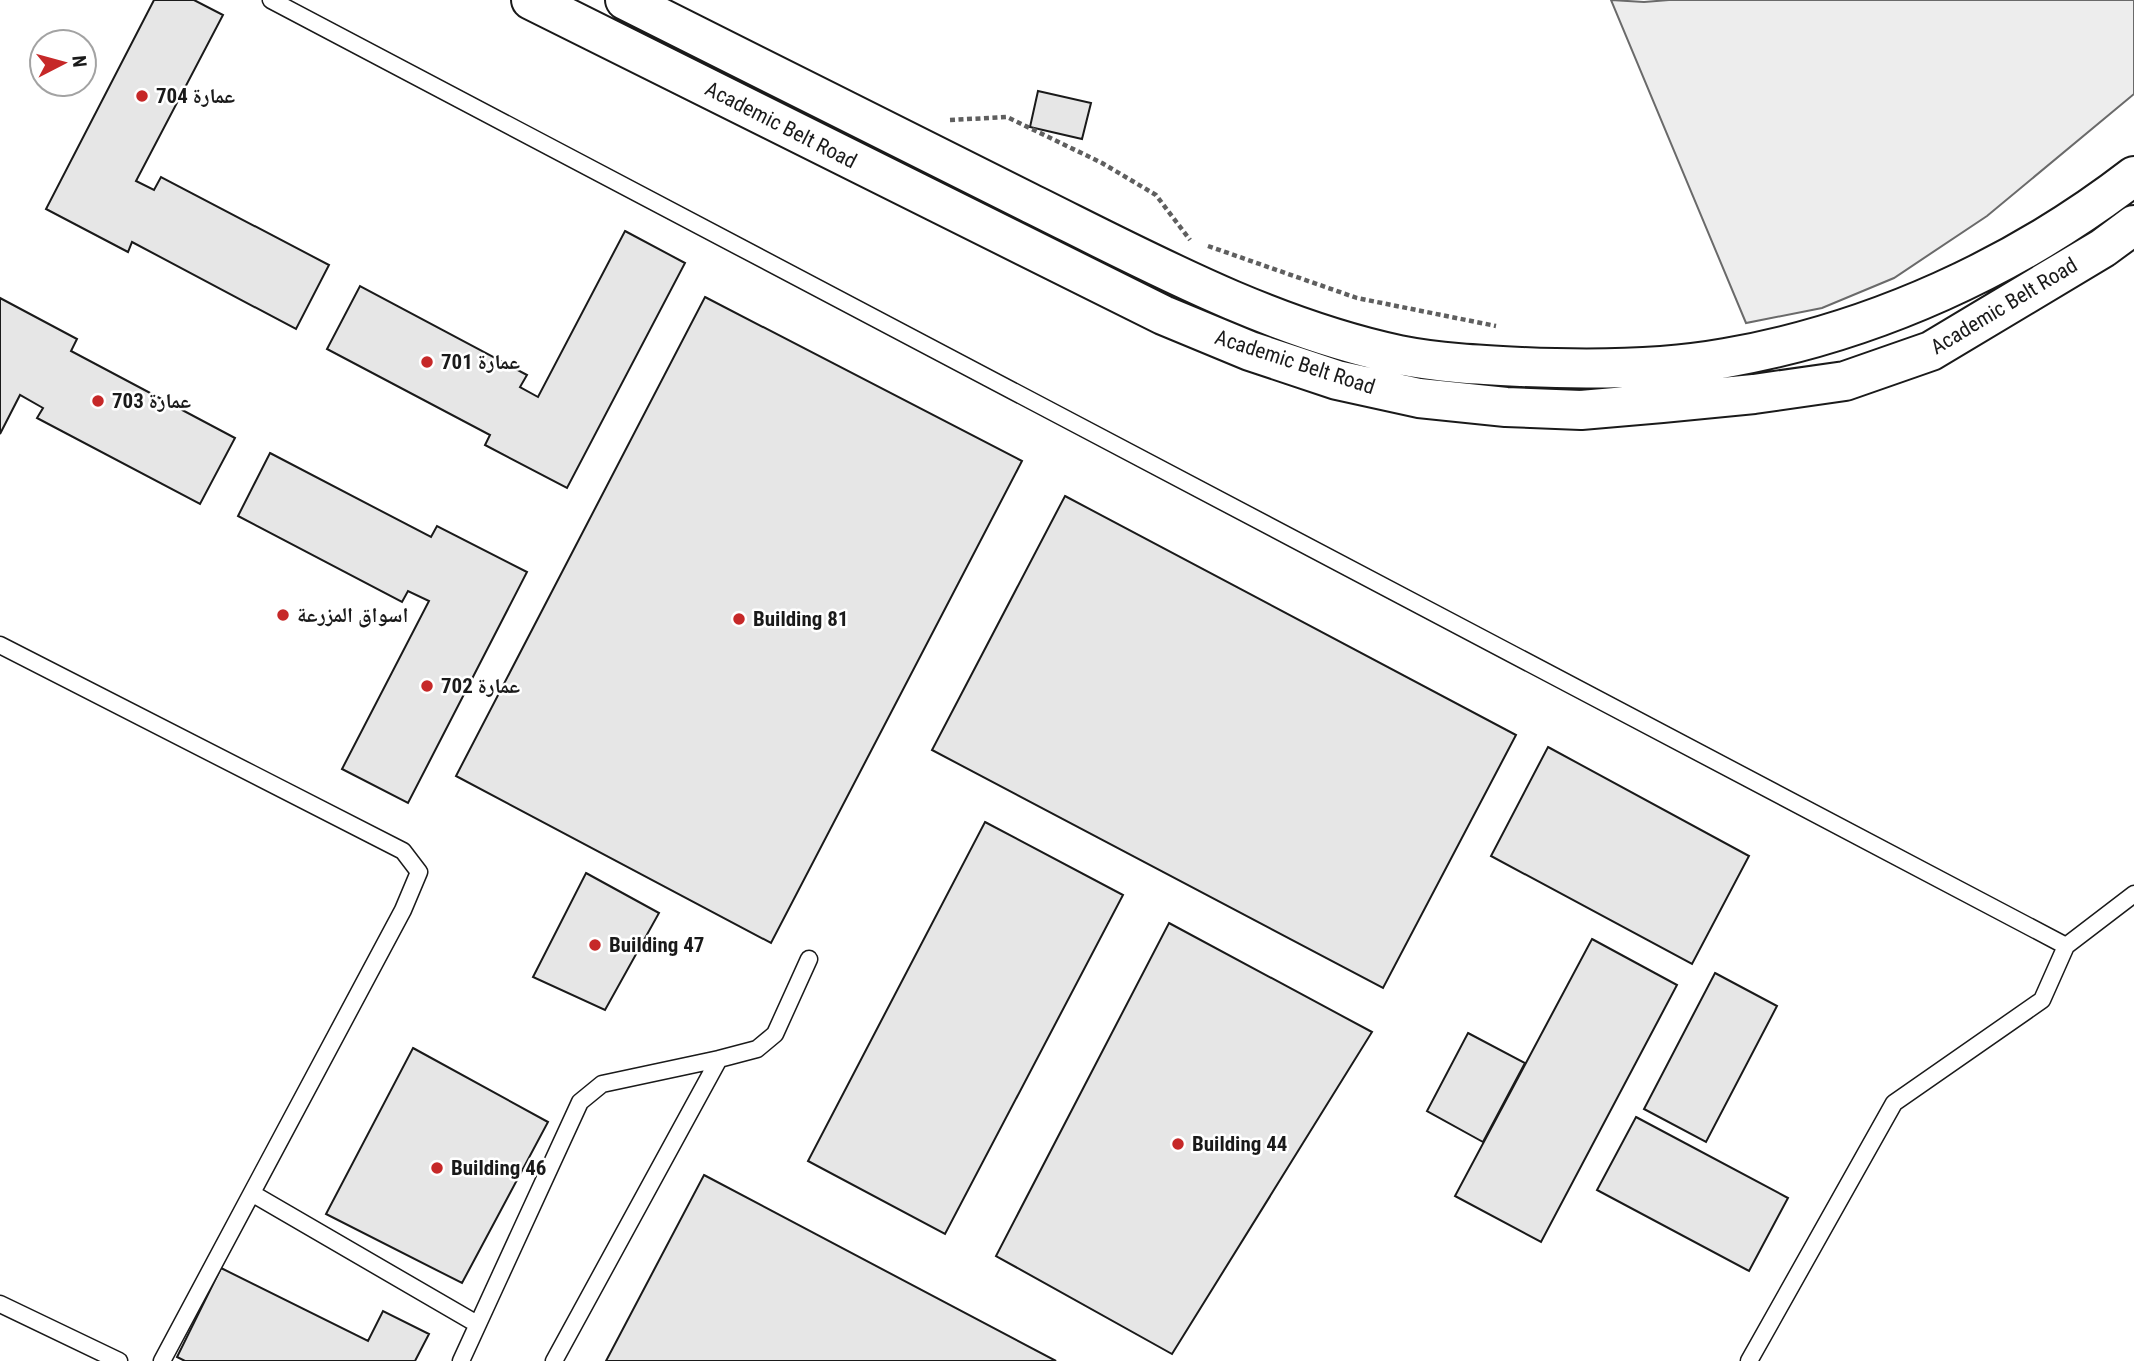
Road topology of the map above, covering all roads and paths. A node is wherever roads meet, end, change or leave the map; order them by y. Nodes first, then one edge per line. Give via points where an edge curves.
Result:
1 (271, 0) edge
2 (531, 0) edge
3 (625, 0) edge
4 (948, 120) dead end
5 (2134, 176) edge
6 (2134, 225) edge
7 (1503, 327) dead end
8 (0, 645) edge
9 (2134, 894) edge
10 (2066, 946) junction
11 (810, 959) dead end
12 (719, 1059) junction
13 (253, 1194) junction
14 (0, 1304) edge
15 (477, 1324) junction
16 (119, 1361) edge
17 (162, 1361) edge
18 (461, 1361) edge
19 (554, 1361) edge
20 (1749, 1361) edge

1 - 10 lane
2 - 6 street, Academic Belt Road via 1163,315 1337,380 1419,398 1581,410 1845,381 1931,351
3 - 5 street, Academic Belt Road via 1172,273 1348,341 1401,355 1476,365 1641,368 1725,358 1800,341 1890,313 1955,285 2020,252
4 - 7 path via 1007,117 1102,163 1156,195 1189,239 1357,298
8 - 13 lane via 403,851 419,872 403,911
9 - 10 lane
10 - 20 lane via 2042,1000 1894,1103
11 - 12 lane via 775,1034 757,1049
12 - 15 lane via 602,1084 580,1102
12 - 19 lane
13 - 15 lane
13 - 17 lane
14 - 16 lane
15 - 18 lane

